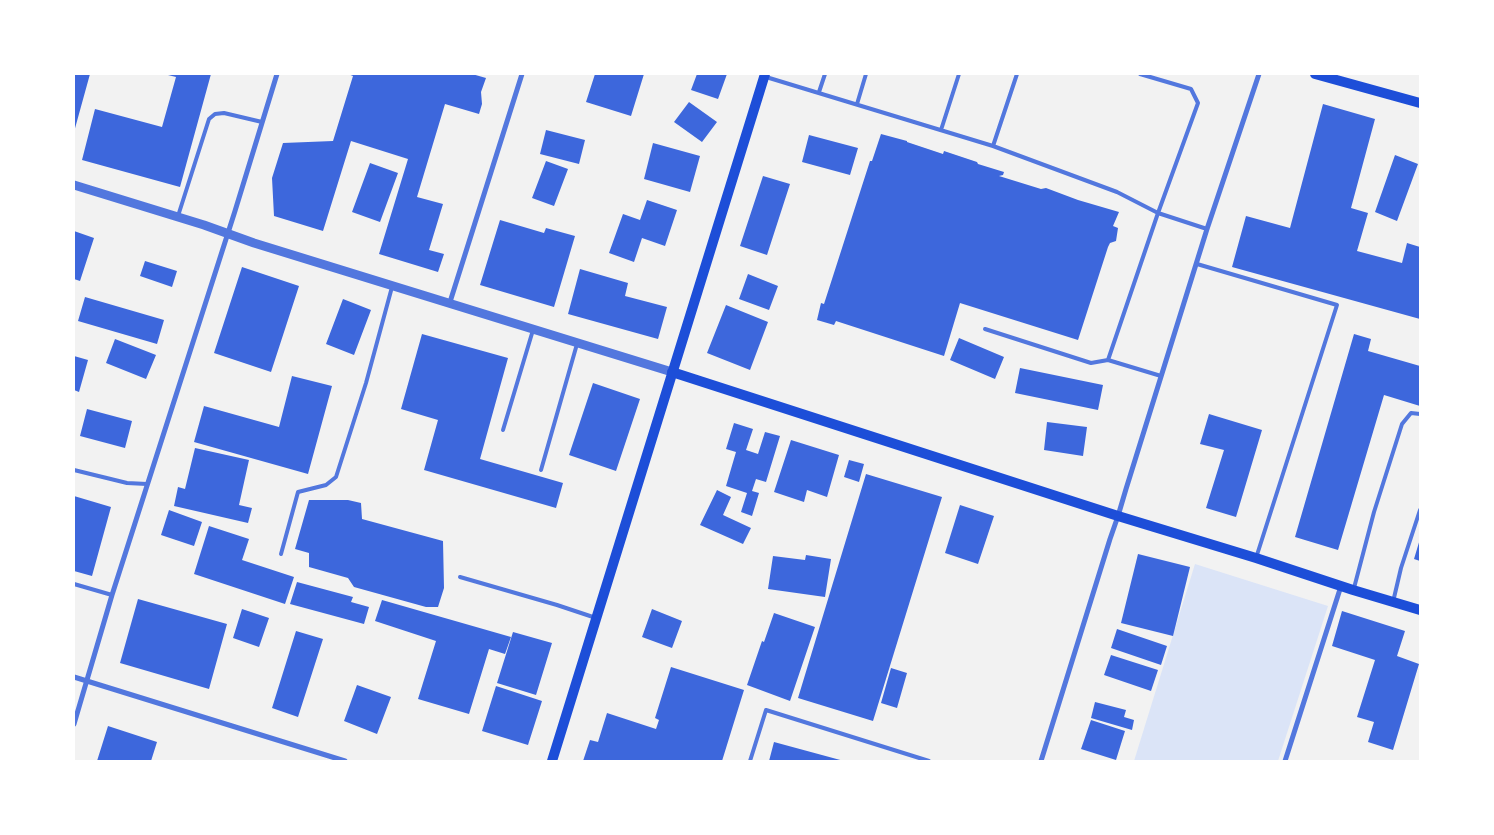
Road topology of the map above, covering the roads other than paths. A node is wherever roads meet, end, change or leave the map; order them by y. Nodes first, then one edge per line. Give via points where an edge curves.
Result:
1 (277, 74) edge
2 (522, 74) edge
3 (825, 74) edge
4 (866, 74) edge
5 (959, 74) edge
6 (1017, 74) edge
7 (1140, 74) edge
8 (1259, 74) edge
9 (1315, 74) edge
10 (764, 75) edge
11 (819, 92) junction
12 (1420, 103) edge
13 (857, 104) junction
14 (262, 122) junction
15 (941, 130) junction
16 (993, 146) junction
17 (74, 185) edge
18 (1158, 213) junction
19 (178, 217) junction
20 (1206, 229) junction
21 (228, 233) junction
22 (1196, 264) junction
23 (392, 284) junction
24 (450, 302) junction
25 (533, 328) junction
26 (985, 330) dead end
27 (578, 342) junction
28 (1108, 360) junction
29 (672, 372) junction
30 (1161, 376) junction
31 (1420, 414) edge
32 (503, 430) dead end
33 (74, 470) edge
34 (541, 470) dead end
35 (147, 484) junction
36 (1420, 510) edge
37 (1118, 516) junction
38 (281, 554) dead end
39 (1256, 558) junction
40 (460, 577) dead end
41 (74, 584) edge
42 (1342, 586) junction
43 (1353, 590) junction
44 (112, 595) junction
45 (1393, 602) junction
46 (1420, 610) edge
47 (596, 618) junction
48 (74, 676) edge
49 (86, 681) junction
50 (74, 724) edge
51 (343, 761) edge
52 (552, 761) edge
53 (750, 761) edge
54 (929, 761) edge
55 (1041, 761) edge
56 (1285, 761) edge

1 - 14 street
2 - 24 street
3 - 11 lane
4 - 13 lane
5 - 15 lane
6 - 16 lane
7 - 18 lane via 1191,89 1198,103
8 - 20 street
9 - 12 main road
10 - 11 lane
10 - 29 main road
11 - 13 lane
13 - 15 lane
14 - 19 lane via 224,113 209,119
14 - 21 street
15 - 16 lane
16 - 18 lane via 1117,192
17 - 19 street
18 - 20 lane
18 - 28 lane
19 - 21 street
20 - 22 street
21 - 23 street
21 - 35 street
22 - 30 street
22 - 39 lane via 1337,305
23 - 24 street
23 - 38 lane via 366,383 336,477 326,485 298,492
24 - 25 street
25 - 27 street
25 - 32 lane
26 - 28 lane via 1091,363
27 - 29 street
27 - 34 lane
28 - 30 lane
29 - 37 main road
29 - 47 main road
30 - 37 street
31 - 43 lane via 1411,413 1402,424
33 - 35 lane via 127,483
35 - 44 street
36 - 45 lane
37 - 39 main road
37 - 55 street
39 - 42 main road
40 - 47 lane
41 - 44 lane
42 - 43 main road
42 - 56 street
43 - 45 main road
44 - 49 street
45 - 46 main road
47 - 52 main road
48 - 49 street
49 - 50 street
49 - 51 street
53 - 54 lane via 766,710

